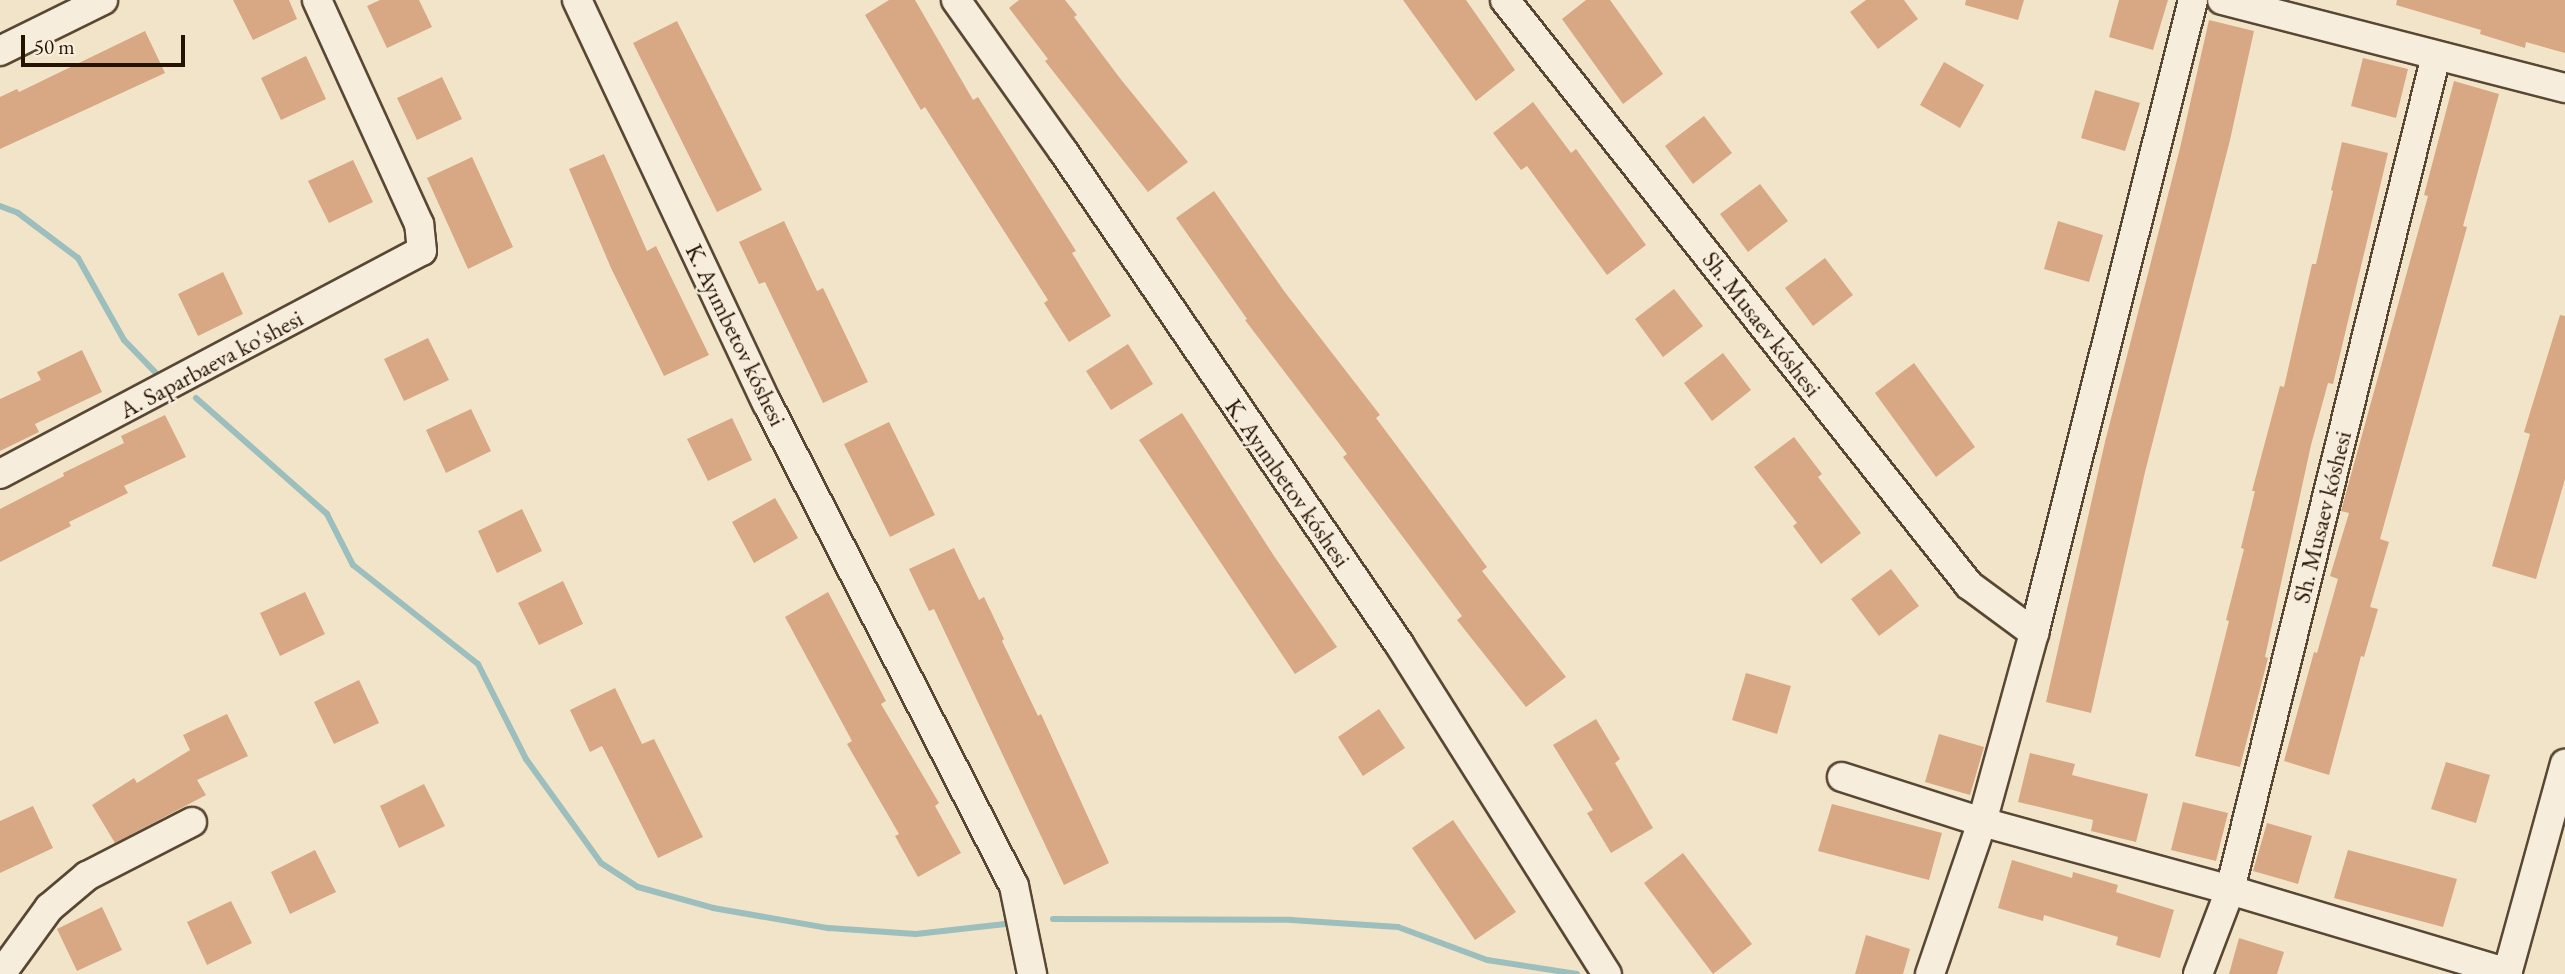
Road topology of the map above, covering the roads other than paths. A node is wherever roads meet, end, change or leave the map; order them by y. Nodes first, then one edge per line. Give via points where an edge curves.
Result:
1 (103, 0) edge
2 (317, 0) edge
3 (578, 0) edge
4 (956, 0) edge
5 (1505, 0) edge
6 (2193, 0) edge
7 (2222, 0) edge
8 (0, 51) edge
9 (2436, 56) junction
10 (2565, 88) edge
11 (0, 474) edge
12 (2034, 634) junction
13 (2565, 764) edge
14 (1842, 777) dead end
15 (192, 822) dead end
16 (1982, 822) junction
17 (2230, 890) junction
18 (2508, 973) edge
19 (1, 974) edge
20 (1032, 974) edge
21 (1607, 974) edge
22 (1930, 974) edge
23 (2198, 974) edge

1 - 8 street
2 - 11 street, A. Saparbaeva ko'shesi via 419,223 422,251
3 - 20 street, K. Ayımbetov kóshesi via 767,403 1014,886
4 - 21 street, K. Ayımbetov kóshesi via 1399,644
5 - 12 street, Sh. Musaev kóshesi via 1969,585
6 - 12 street
7 - 9 street
9 - 10 street
9 - 17 street, Sh. Musaev kóshesi
12 - 16 street
13 - 18 street
14 - 16 street
15 - 19 street via 88,876 50,908
16 - 17 street
16 - 22 street
17 - 18 street
17 - 23 street, Sh. Musaev kóshesi

